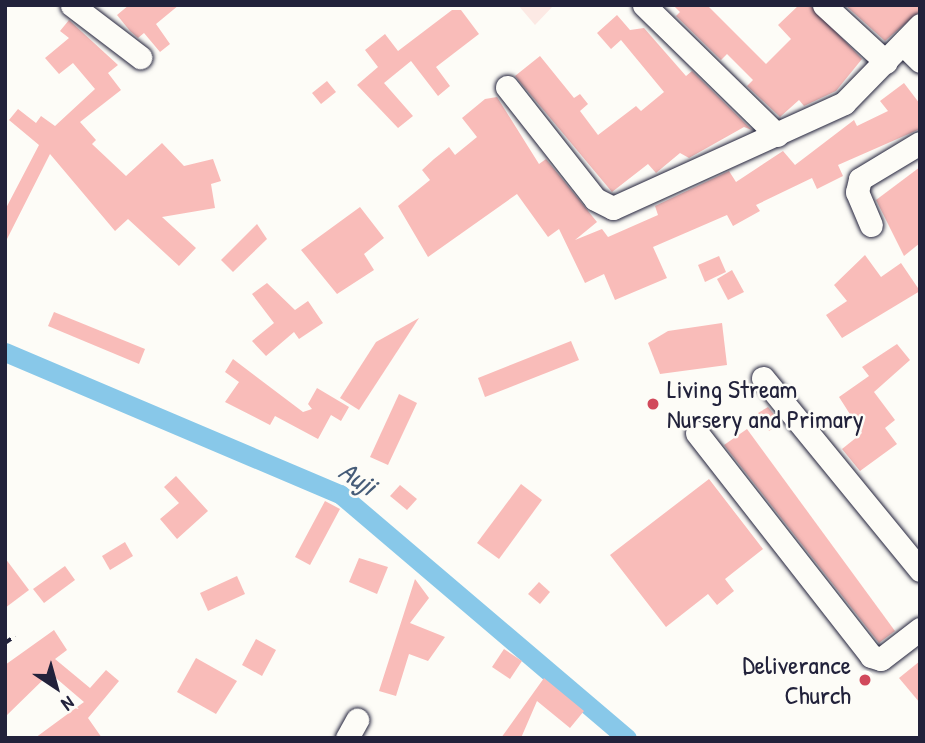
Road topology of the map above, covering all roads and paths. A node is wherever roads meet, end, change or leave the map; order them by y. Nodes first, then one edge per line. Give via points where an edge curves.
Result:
1 (72, 5) edge
2 (644, 5) edge
3 (824, 5) edge
4 (920, 25) edge
5 (903, 44) junction
6 (140, 57) dead end
7 (920, 61) edge
8 (886, 62) junction
9 (506, 87) dead end
10 (777, 135) junction
11 (920, 143) edge
12 (871, 225) dead end
13 (763, 378) dead end
14 (697, 433) dead end
15 (920, 570) edge
16 (920, 629) edge
17 (15, 636) dead end
18 (5, 643) edge

1 - 6 street
2 - 10 street
3 - 8 street
4 - 5 street
5 - 7 street
5 - 8 street
8 - 10 street via 844,103
9 - 10 street via 608,207
11 - 12 street via 860,179 857,192
13 - 15 street
14 - 16 street via 872,656 881,659
17 - 18 path

